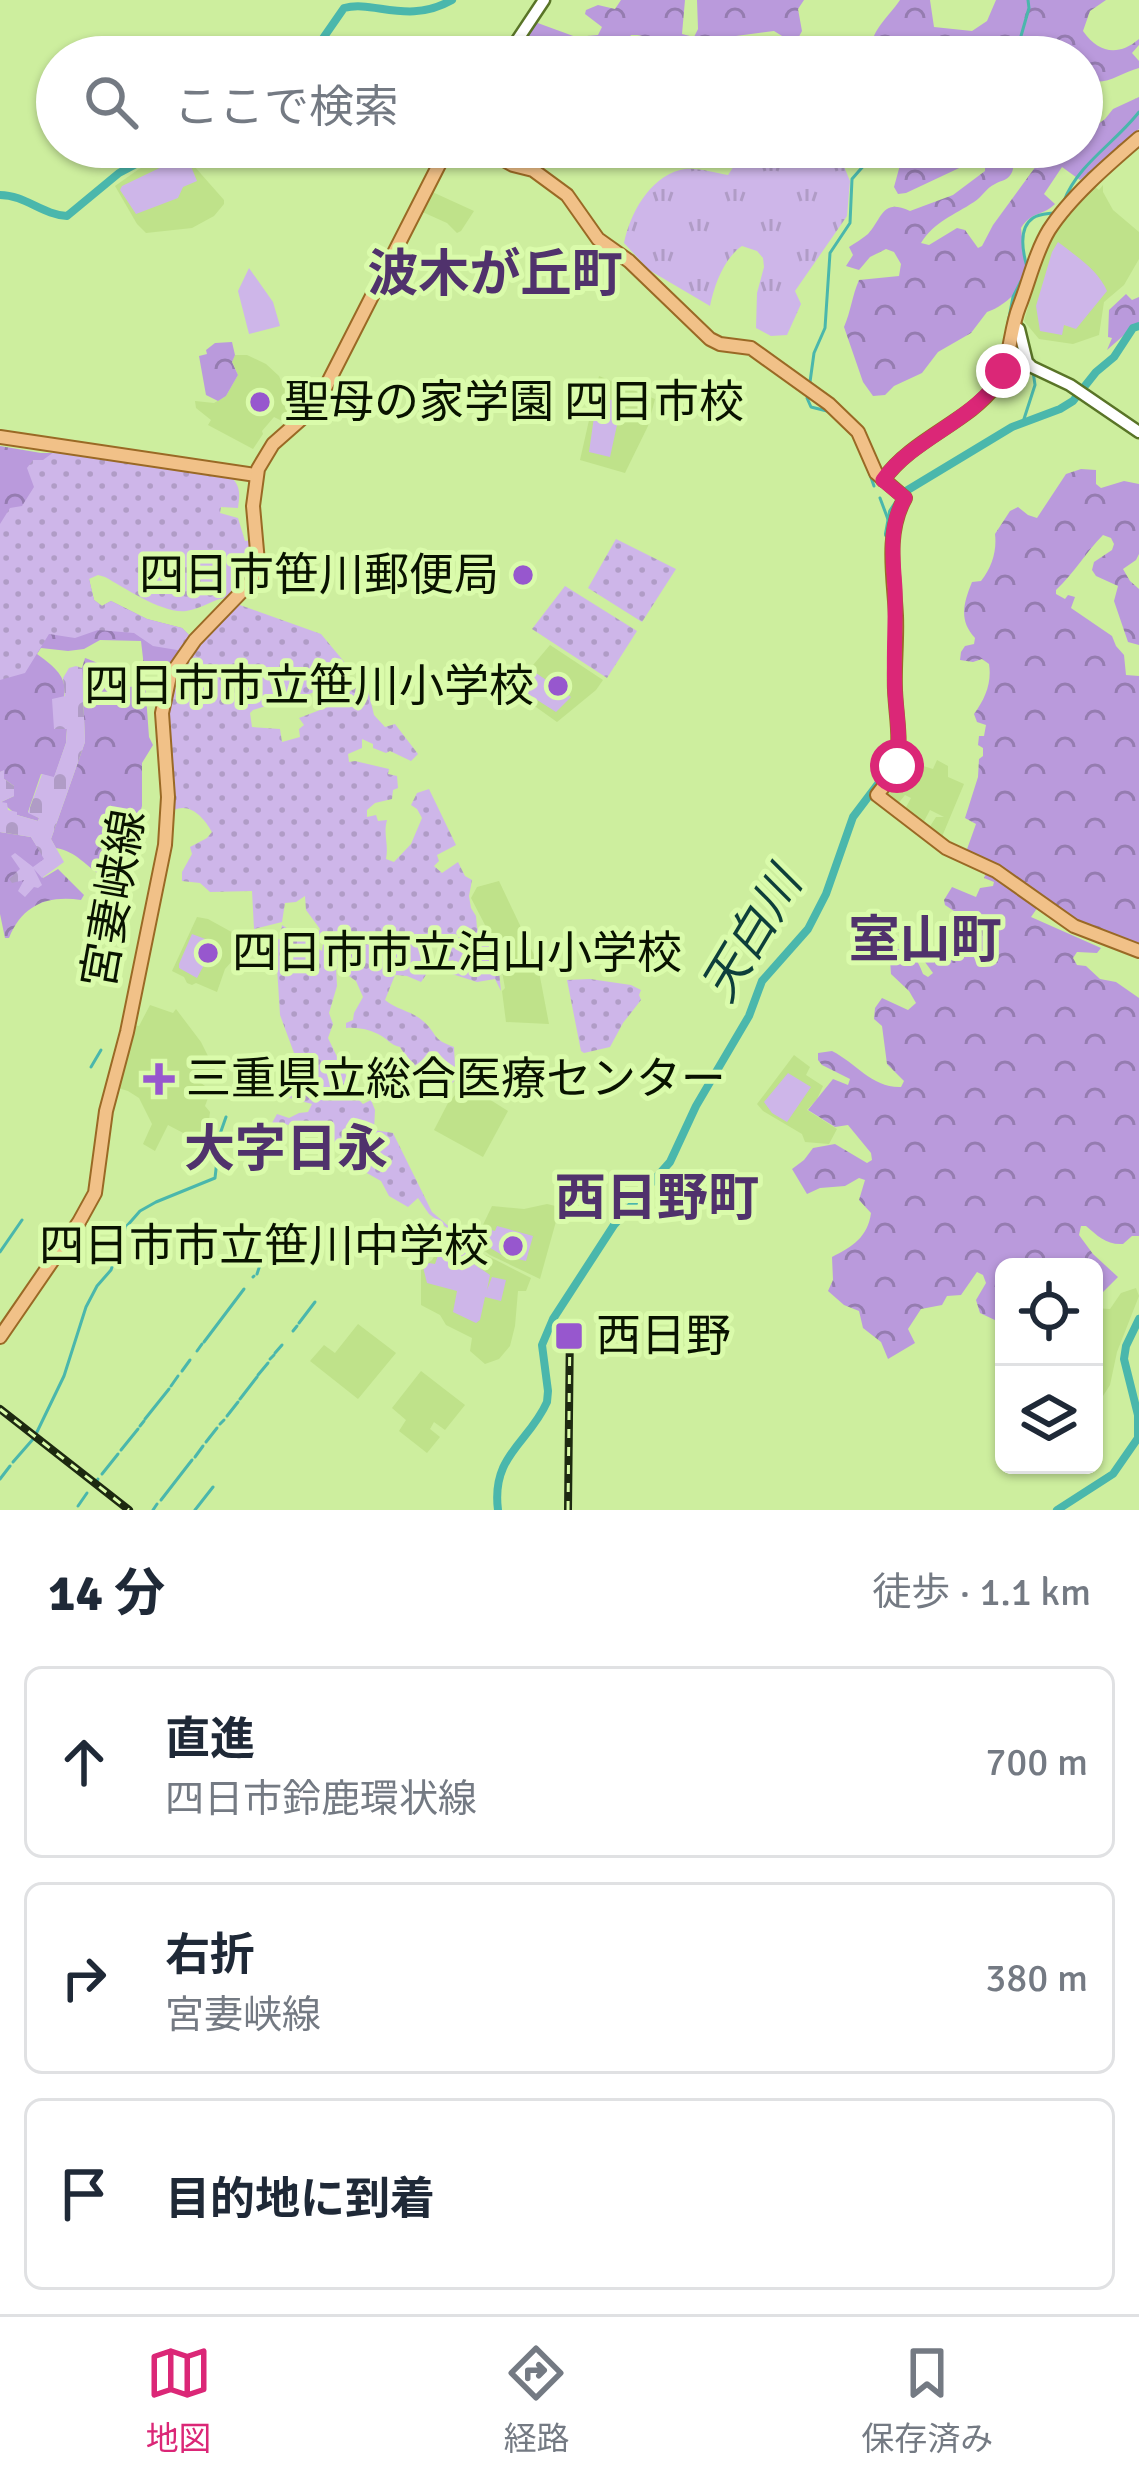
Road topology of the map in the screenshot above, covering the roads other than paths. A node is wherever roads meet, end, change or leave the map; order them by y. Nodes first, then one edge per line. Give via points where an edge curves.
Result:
1 (544, 0) edge
2 (520, 36) edge
3 (1139, 137) edge
4 (437, 168) edge
5 (525, 168) edge
6 (1014, 326) junction
7 (1139, 432) edge
8 (0, 437) edge
9 (256, 475) junction
10 (883, 480) junction
11 (1139, 951) edge
12 (0, 1337) edge

1 - 2 main road
3 - 6 main road via 1049,230
4 - 9 main road via 316,406 269,449
5 - 10 main road via 566,195 593,234 710,339 751,348 834,408
6 - 7 main road via 1027,362
6 - 10 main road via 992,389
8 - 9 main road
9 - 12 main road, 宮妻峡線 via 255,576 184,652 165,693 165,845 95,1192
10 - 11 main road via 903,496 892,544 900,742 897,766 877,795 1074,926

